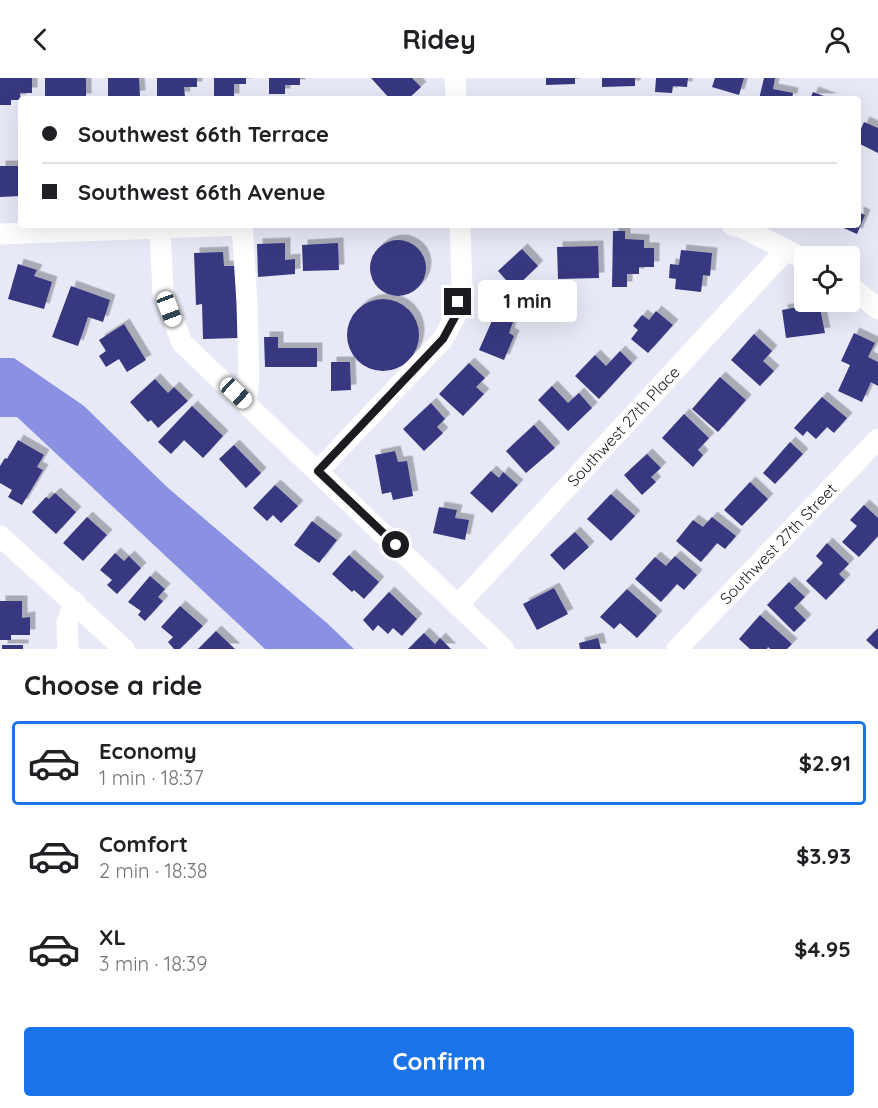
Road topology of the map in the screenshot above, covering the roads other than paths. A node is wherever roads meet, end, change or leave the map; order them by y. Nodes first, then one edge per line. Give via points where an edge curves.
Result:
1 (455, 78) edge
2 (456, 96) edge
3 (180, 228) edge
4 (241, 228) edge
5 (460, 228) edge
6 (743, 228) edge
7 (160, 229) junction
8 (0, 234) edge
9 (794, 254) edge
10 (794, 256) edge
11 (860, 294) edge
12 (878, 309) edge
13 (246, 402) junction
14 (878, 439) edge
15 (318, 471) junction
16 (0, 536) edge
17 (75, 602) junction
18 (459, 604) junction
19 (68, 649) edge
20 (124, 649) edge
21 (504, 649) edge
22 (677, 649) edge

1 - 2 street
3 - 7 street
4 - 13 street via 247,303
5 - 15 street via 462,286 455,317 443,339
6 - 9 street
7 - 8 street
7 - 13 street via 163,293 182,343
10 - 18 street, Southwest 27th Place
11 - 12 street
13 - 15 street
14 - 22 street, Southwest 27th Street
15 - 18 street
16 - 17 street
17 - 19 street via 67,622
17 - 20 street
18 - 21 street

